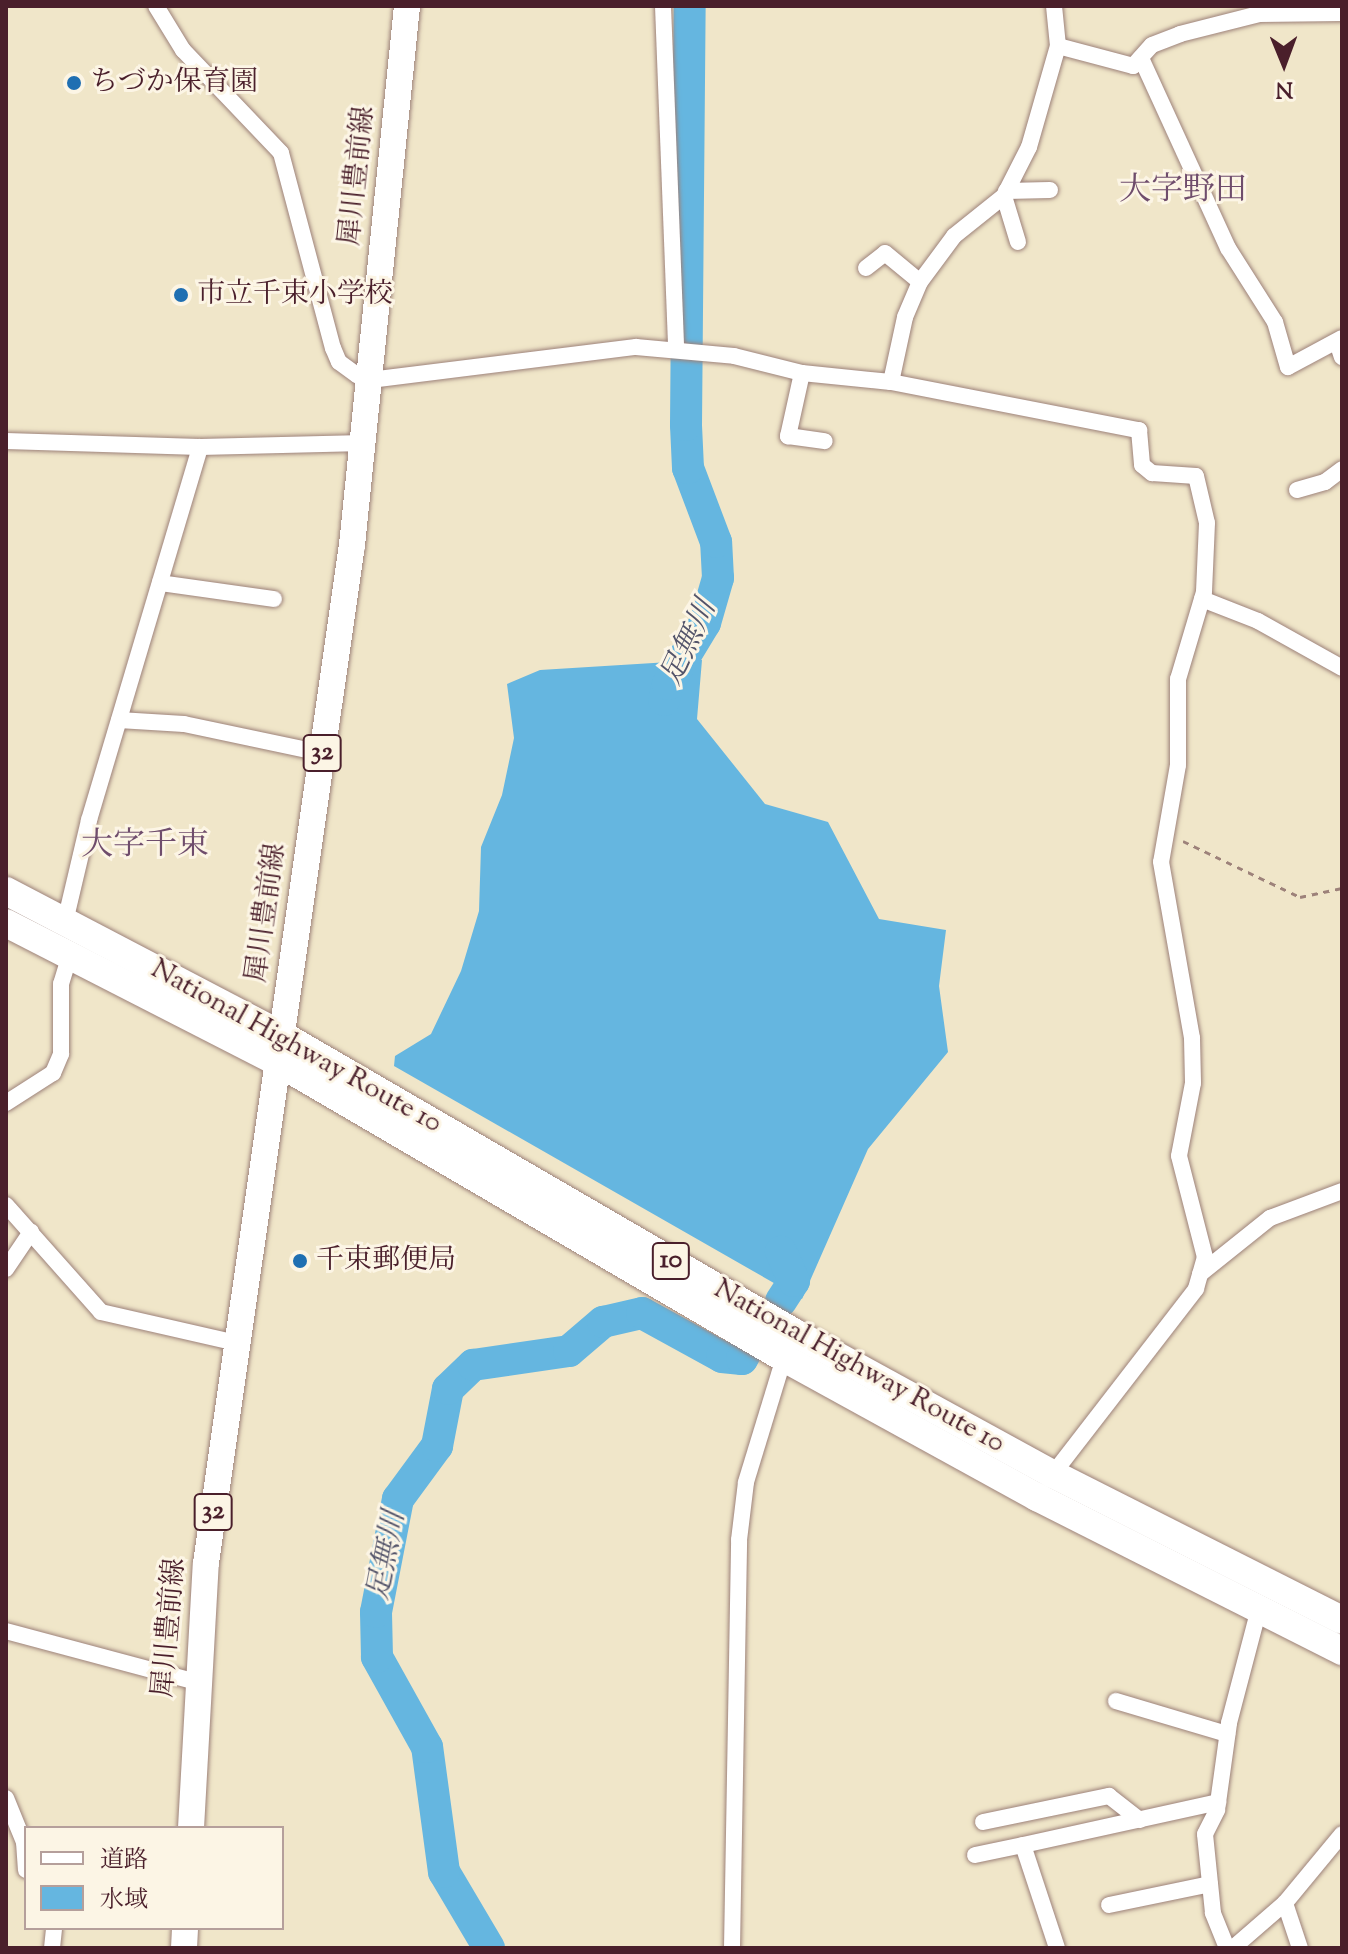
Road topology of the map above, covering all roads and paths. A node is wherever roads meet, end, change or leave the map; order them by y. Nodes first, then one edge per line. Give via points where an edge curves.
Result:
1 (156, 6) edge
2 (407, 6) edge
3 (663, 6) edge
4 (1054, 6) edge
5 (1342, 13) edge
6 (1058, 46) junction
7 (1141, 58) junction
8 (1050, 190) dead end
9 (1005, 194) junction
10 (1018, 242) dead end
11 (866, 268) dead end
12 (920, 282) junction
13 (1340, 346) edge
14 (676, 349) junction
15 (802, 373) junction
16 (370, 380) junction
17 (891, 382) junction
18 (6, 441) edge
19 (825, 441) dead end
20 (364, 443) junction
21 (200, 447) junction
22 (1342, 469) edge
23 (1297, 490) dead end
24 (160, 583) junction
25 (274, 599) dead end
26 (1202, 599) junction
27 (1342, 668) edge
28 (119, 720) junction
29 (322, 753) junction
30 (1165, 833) junction
31 (1342, 888) edge
32 (6, 891) edge
33 (61, 919) junction
34 (6, 923) edge
35 (73, 957) junction
36 (281, 1049) junction
37 (6, 1103) edge
38 (1342, 1191) edge
39 (6, 1205) edge
40 (31, 1232) junction
41 (6, 1269) edge
42 (1200, 1274) junction
43 (236, 1343) junction
44 (784, 1358) junction
45 (1053, 1474) junction
46 (1259, 1609) junction
47 (1342, 1620) edge
48 (6, 1631) edge
49 (1342, 1651) edge
50 (197, 1682) junction
51 (1116, 1701) dead end
52 (1227, 1734) junction
53 (6, 1798) edge
54 (1218, 1802) junction
55 (1140, 1820) junction
56 (983, 1822) dead end
57 (191, 1826) edge
58 (1342, 1834) edge
59 (24, 1842) edge
60 (1023, 1845) junction
61 (975, 1855) dead end
62 (1210, 1884) junction
63 (1285, 1903) junction
64 (1109, 1905) dead end
65 (732, 1948) edge
66 (1057, 1948) edge
67 (1230, 1948) edge
68 (1300, 1948) edge

1 - 16 street via 183,50 281,153 333,348 339,362
2 - 16 main road, 犀川豊前線 / 32
3 - 14 street
4 - 6 street
5 - 7 street via 1259,14 1180,34 1152,45
6 - 7 street via 1133,66
6 - 9 street via 1029,147
7 - 13 street via 1228,248 1275,322 1288,367
8 - 9 street
9 - 10 street
9 - 12 street via 954,236
11 - 12 street via 885,253
12 - 17 street via 905,317
14 - 15 street
14 - 16 street via 636,347 546,356
15 - 17 street
15 - 19 street via 788,436
16 - 20 main road, 犀川豊前線 / 32
17 - 26 street via 1139,430 1142,465 1152,473 1196,476 1207,523
18 - 21 street
20 - 21 street
20 - 29 main road, 犀川豊前線 / 32
21 - 24 street
22 - 23 street via 1325,482
24 - 25 street
24 - 28 street
26 - 27 street via 1258,621
26 - 30 street via 1178,679 1178,765
28 - 29 street via 184,724
28 - 33 street
29 - 36 main road, 犀川豊前線 / 32
30 - 31 path via 1300,897
30 - 42 street via 1161,862 1192,1038 1193,1083 1179,1156 1205,1257
32 - 33 highway, National Highway Route 10 / 10
33 - 35 street
33 - 36 highway, National Highway Route 10 / 10
34 - 35 highway, National Highway Route 10 / 10
35 - 36 highway, National Highway Route 10 / 10
35 - 37 street via 61,984 61,1054 53,1073
36 - 43 main road, 犀川豊前線 / 32
36 - 44 highway, National Highway Route 10 / 10
36 - 45 highway, National Highway Route 10 / 10
38 - 42 street via 1270,1218
39 - 40 street
40 - 41 street
40 - 43 street via 101,1312
42 - 45 street via 1196,1289
43 - 50 main road, 犀川豊前線 / 32 via 206,1563
44 - 46 highway, National Highway Route 10 / 10 via 1037,1497
44 - 65 street via 746,1482 739,1540
45 - 47 highway, National Highway Route 10 / 10
46 - 49 highway, National Highway Route 10 / 10
46 - 52 street
48 - 50 street
50 - 57 main road, 犀川豊前線 / 32
51 - 52 street
52 - 54 street
53 - 59 street
54 - 55 street
54 - 62 street via 1205,1834
55 - 56 street via 1109,1796
55 - 60 street
58 - 63 street
60 - 61 street
60 - 66 street
62 - 64 street
62 - 67 street via 1213,1913
63 - 67 street
63 - 68 street

